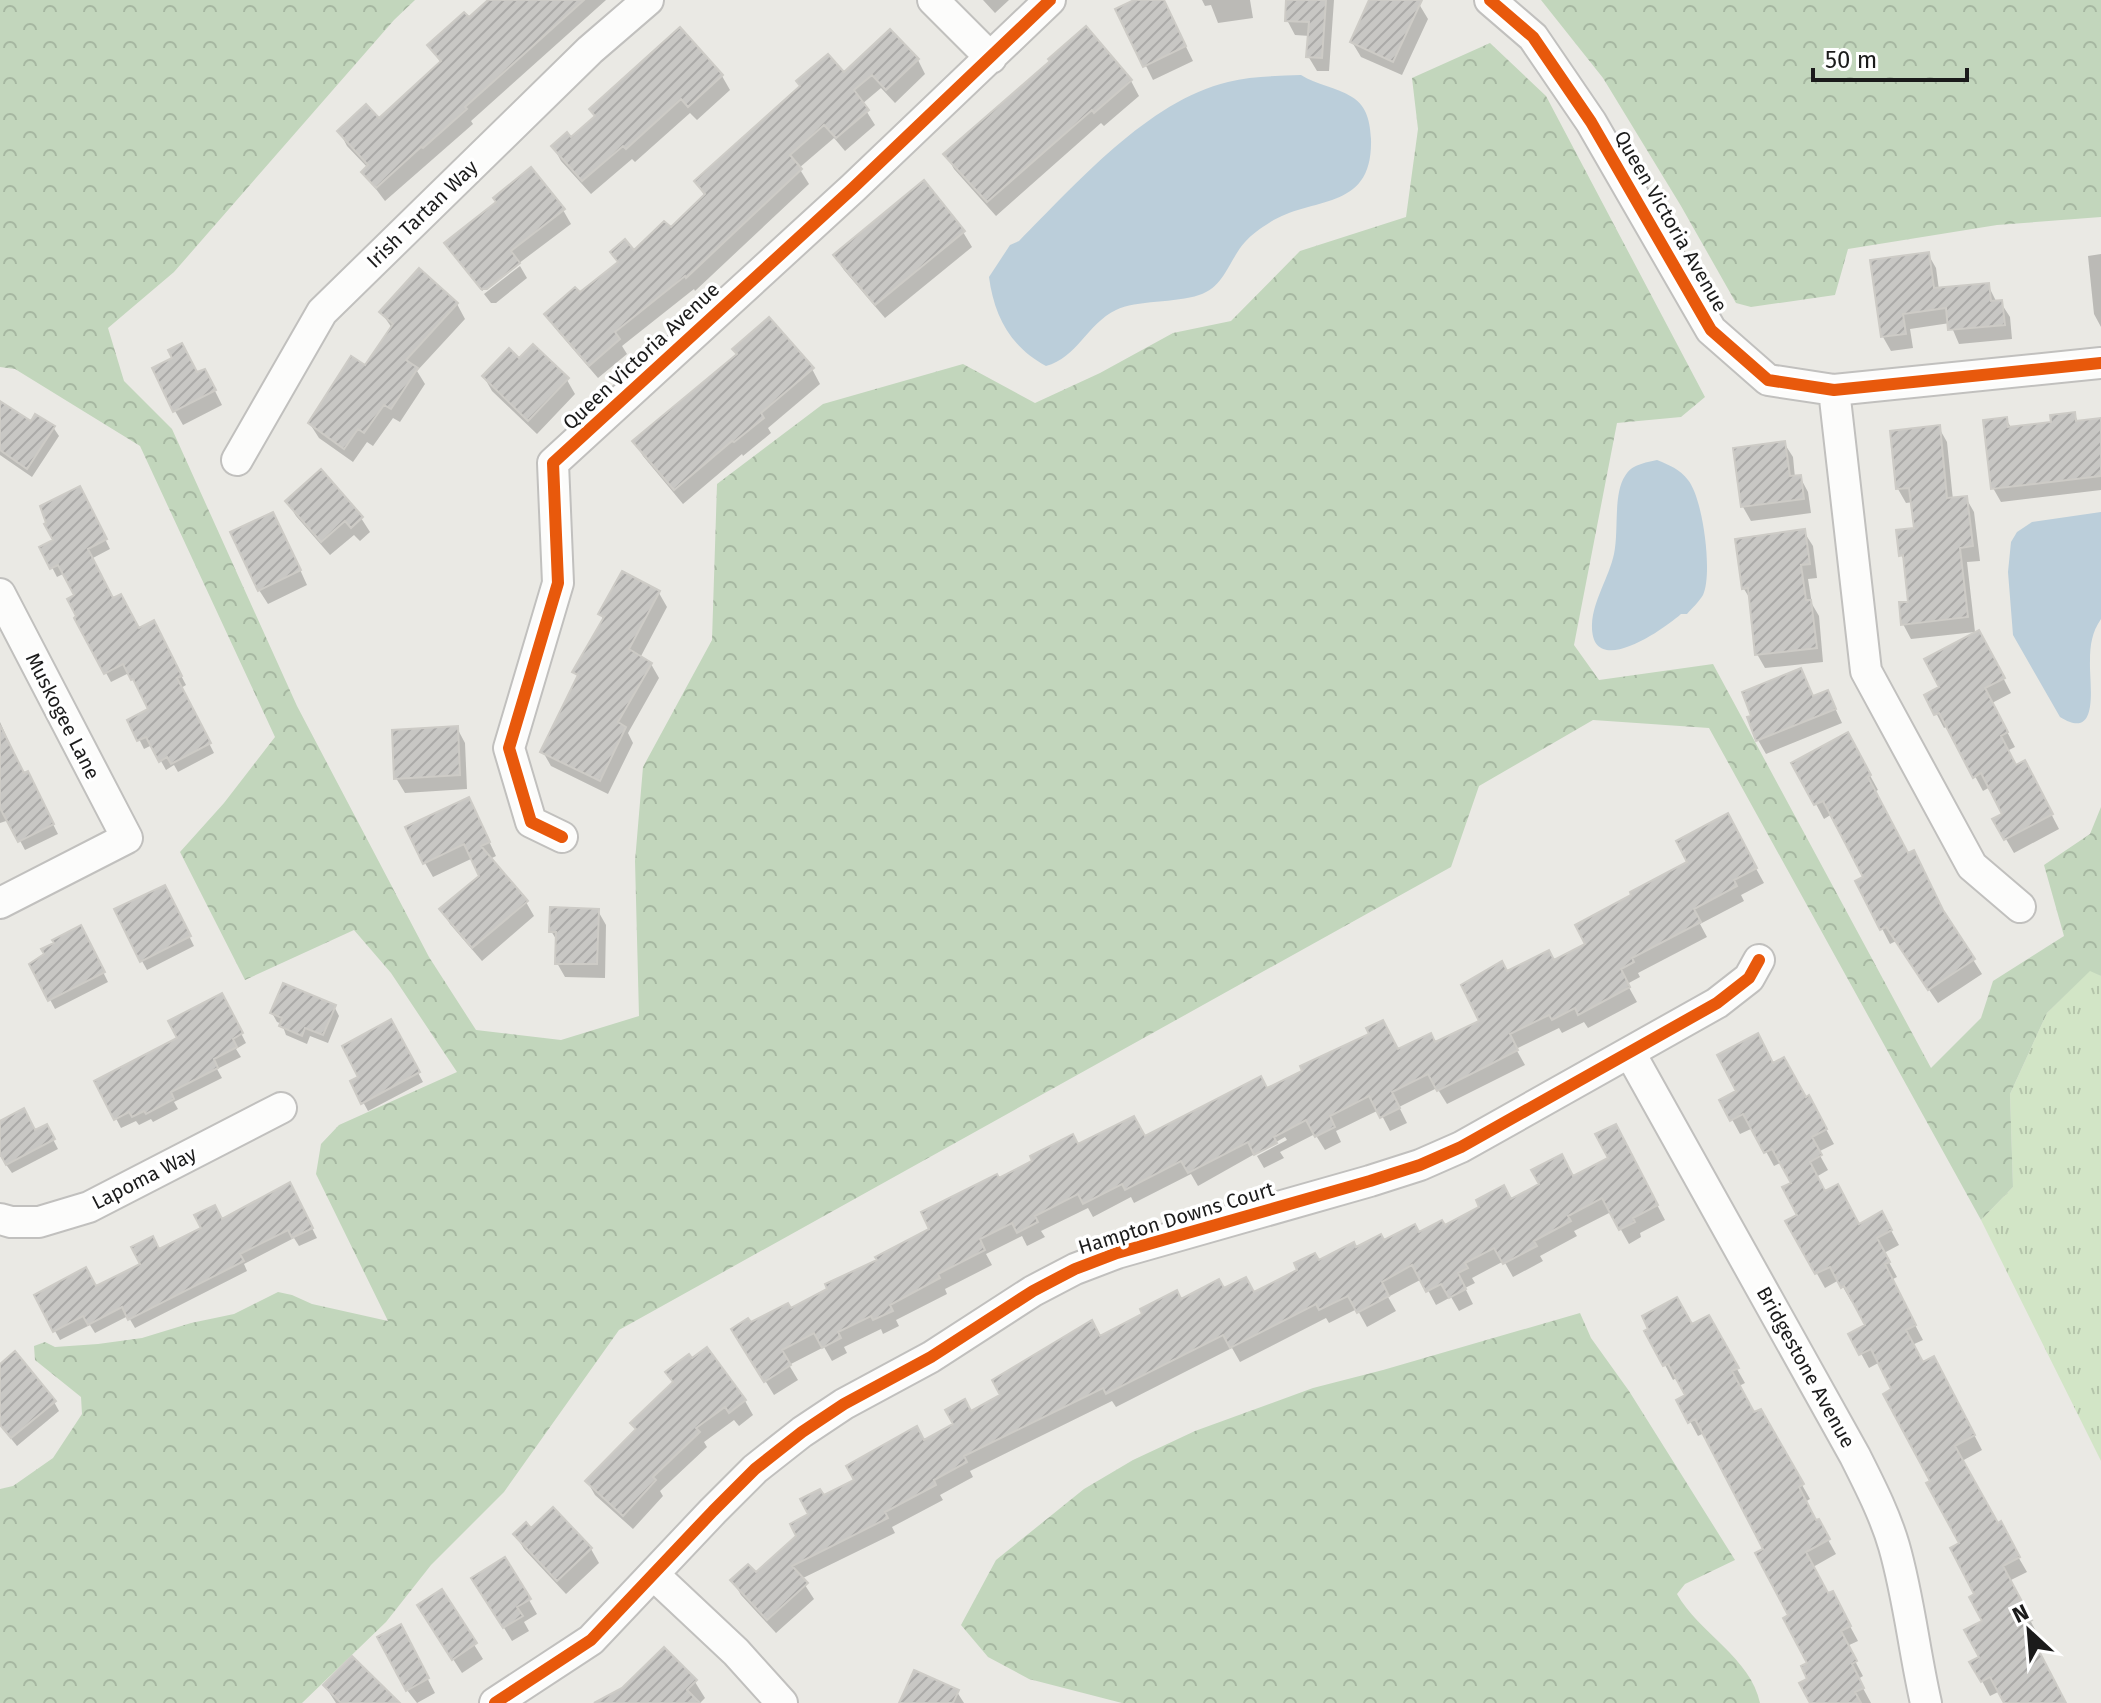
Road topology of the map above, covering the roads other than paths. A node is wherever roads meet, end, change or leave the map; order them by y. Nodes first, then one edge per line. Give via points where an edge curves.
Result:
1 (648, 0) edge
2 (933, 0) edge
3 (1050, 0) edge
4 (1490, 0) edge
5 (991, 58) junction
6 (2101, 363) edge
7 (1834, 390) junction
8 (237, 460) dead end
9 (0, 594) edge
10 (562, 837) dead end
11 (0, 903) edge
12 (2020, 907) dead end
13 (1759, 960) dead end
14 (1630, 1053) junction
15 (281, 1108) dead end
16 (0, 1219) edge
17 (654, 1575) junction
18 (495, 1703) edge
19 (782, 1703) edge
20 (1926, 1703) edge

1 - 8 street, Irish Tartan Way via 322,312
2 - 5 street
3 - 5 street, Queen Victoria Avenue
4 - 7 street, Queen Victoria Avenue via 1533,37 1591,122 1711,330 1768,380
5 - 10 street, Queen Victoria Avenue via 553,463 558,583 509,748 531,822
6 - 7 street, Queen Victoria Avenue
7 - 12 street via 1866,671 1972,866
9 - 11 street, Muskogee Lane via 127,838
13 - 14 street, Hampton Downs Court via 1736,990
14 - 17 street, Hampton Downs Court via 1420,1165 1117,1253 1033,1291 802,1432 755,1469
14 - 20 street, Bridgestone Avenue via 1877,1499 1906,1590
15 - 16 street, Lapoma Way via 89,1207 39,1222
17 - 18 street, Hampton Downs Court via 591,1640
17 - 19 street

